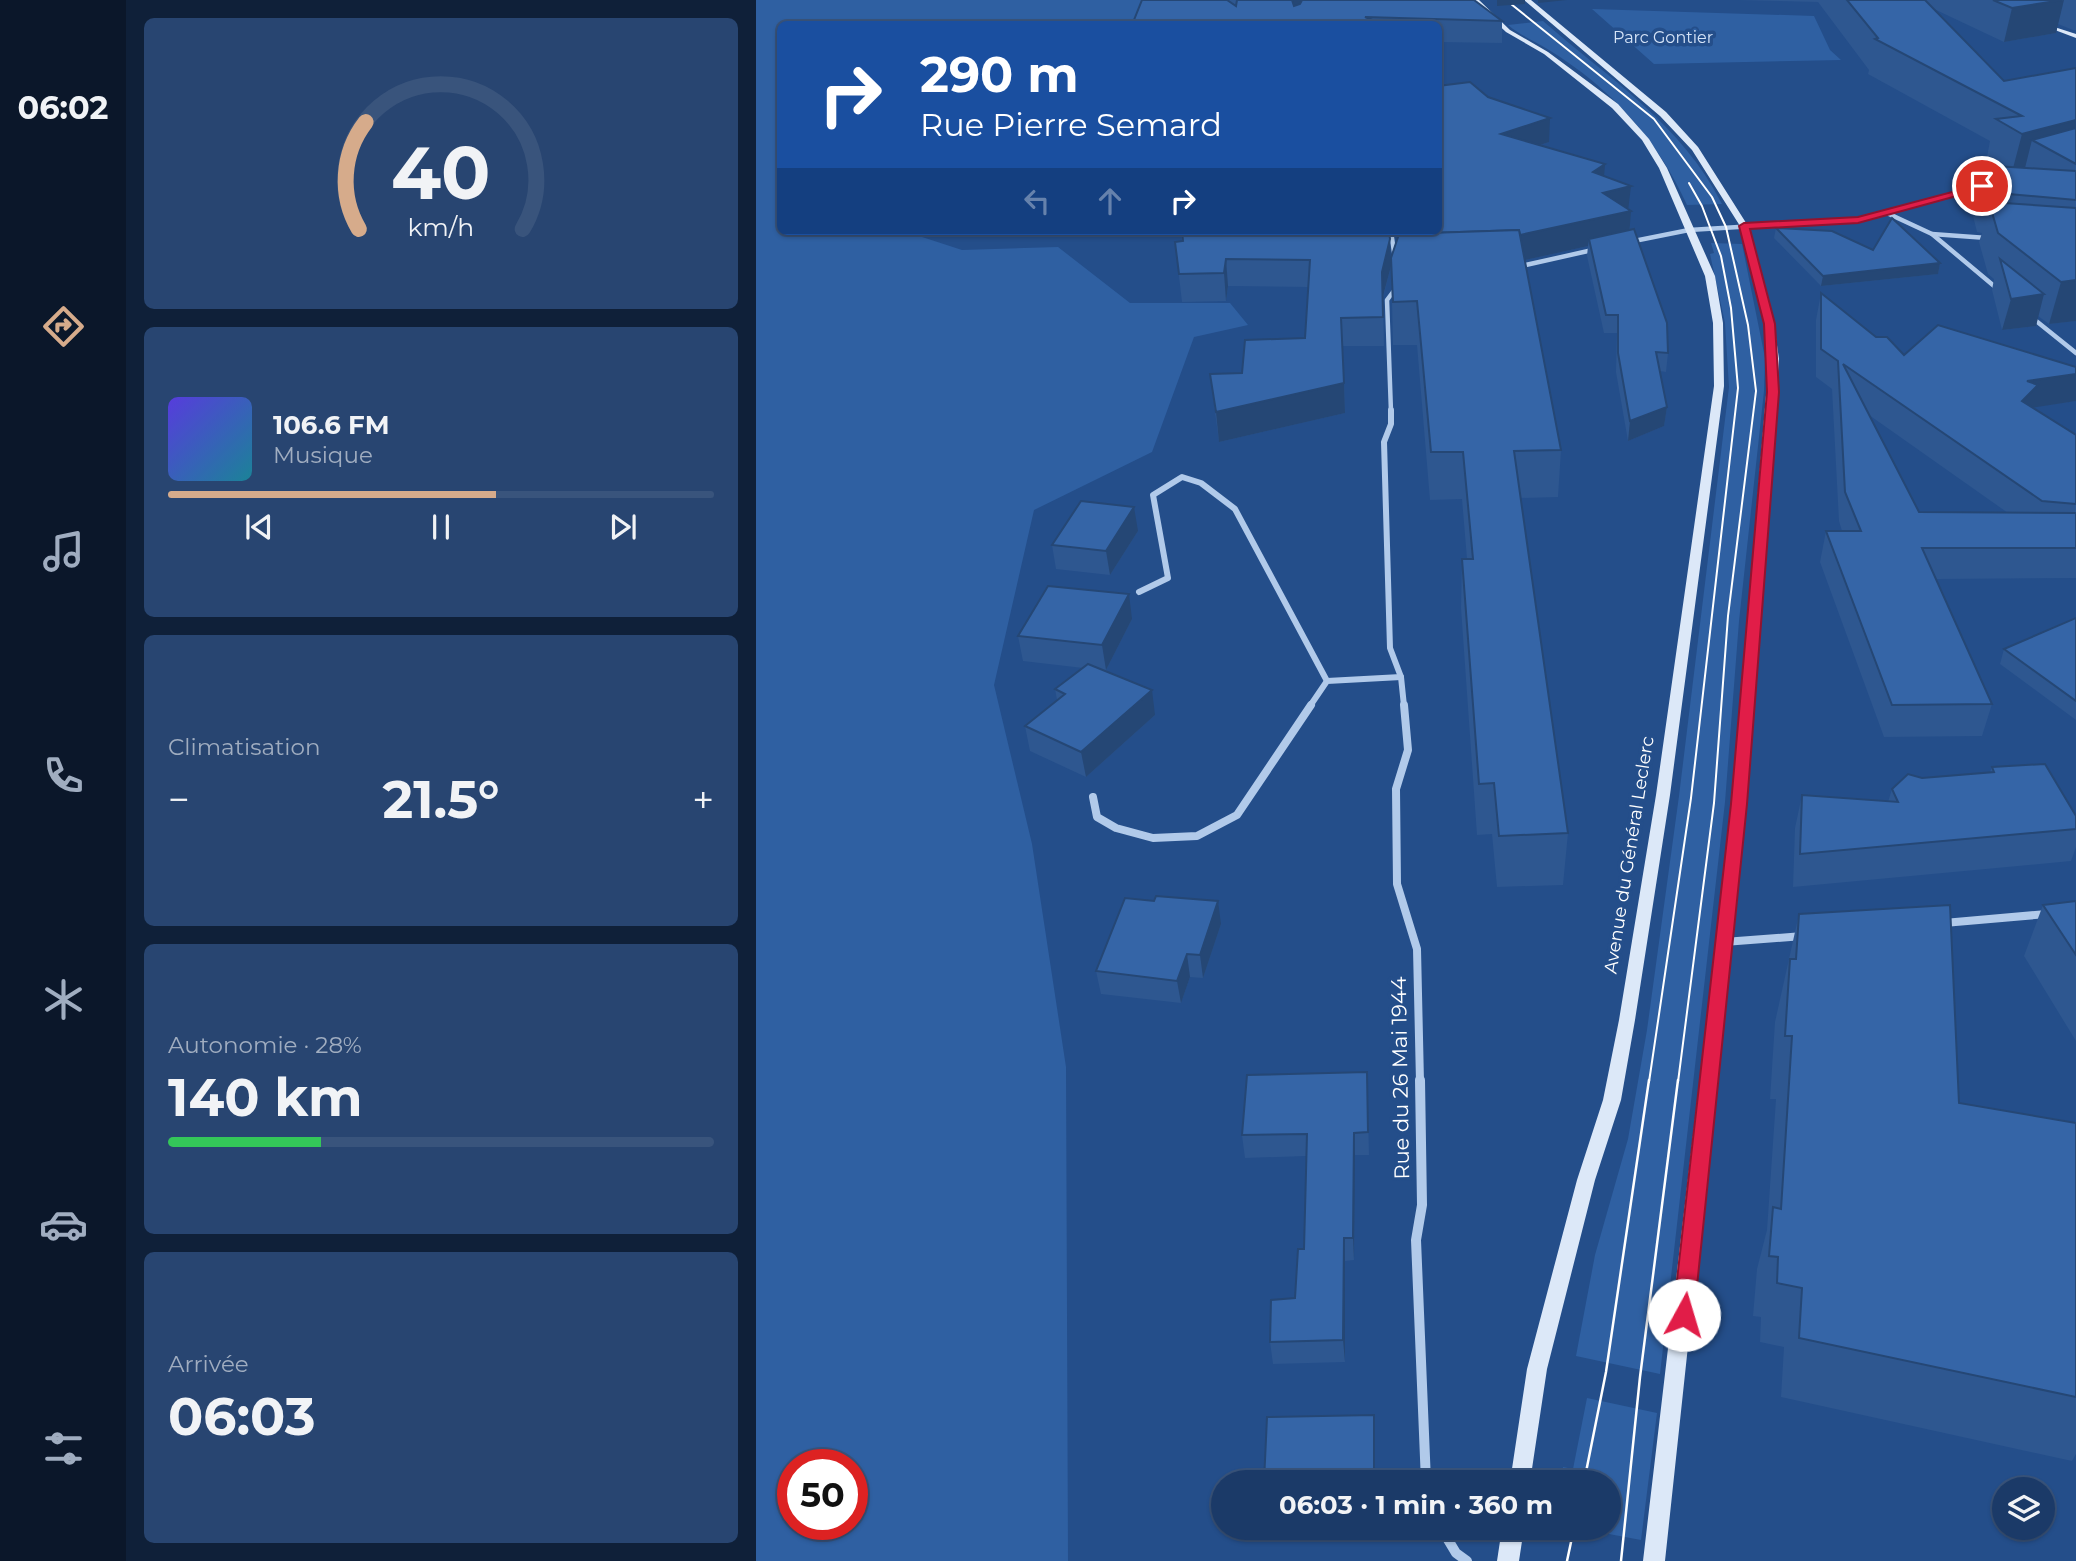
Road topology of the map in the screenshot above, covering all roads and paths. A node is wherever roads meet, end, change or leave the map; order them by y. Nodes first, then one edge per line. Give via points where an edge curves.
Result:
1 (1475, 0) edge
2 (1527, 0) edge
3 (2027, 18) edge
4 (2076, 36) edge
5 (1993, 183) edge
6 (1889, 214) junction
7 (1744, 226) junction
8 (1689, 230) junction
9 (1932, 234) junction
10 (1392, 235) edge
11 (1997, 239) edge
12 (1619, 244) edge
13 (1606, 247) edge
14 (1513, 268) edge
15 (2007, 297) edge
16 (2029, 314) edge
17 (2076, 353) edge
18 (1139, 592) dead end
19 (1401, 677) junction
20 (1327, 681) junction
21 (1093, 797) dead end
22 (2063, 912) edge
23 (1928, 925) edge
24 (1807, 935) edge
25 (1723, 942) junction
26 (1426, 1470) edge
27 (1522, 1470) edge
28 (1448, 1540) edge
29 (1511, 1540) edge
30 (1467, 1561) edge
31 (1508, 1561) edge
32 (1654, 1561) edge

1 - 8 main road, Avenue du Général Leclerc via 1508,31 1546,53 1615,106 1638,130 1663,168
2 - 7 main road via 1663,114 1695,149
3 - 4 main road
5 - 6 street
6 - 7 street
6 - 9 street
7 - 8 street
7 - 25 main road via 1769,324 1773,392
8 - 12 street
8 - 27 main road, Avenue du Général Leclerc via 1710,276 1718,323 1719,386 1627,1020 1612,1100 1537,1369
9 - 11 street
9 - 15 street
10 - 19 street, Rue du 26 Mai 1944 via 1397,286 1387,300 1391,424 1384,442 1390,648
13 - 14 street
16 - 17 street
18 - 20 street via 1168,579 1153,495 1182,477 1202,483 1235,509
19 - 20 street
19 - 26 street, Rue du 26 Mai 1944 via 1408,750 1396,789 1397,884 1417,949 1422,1205 1416,1240
20 - 21 street via 1237,815 1197,836 1153,838 1116,828 1097,817
22 - 23 street
24 - 25 street
25 - 32 main road
28 - 30 street
29 - 31 main road

